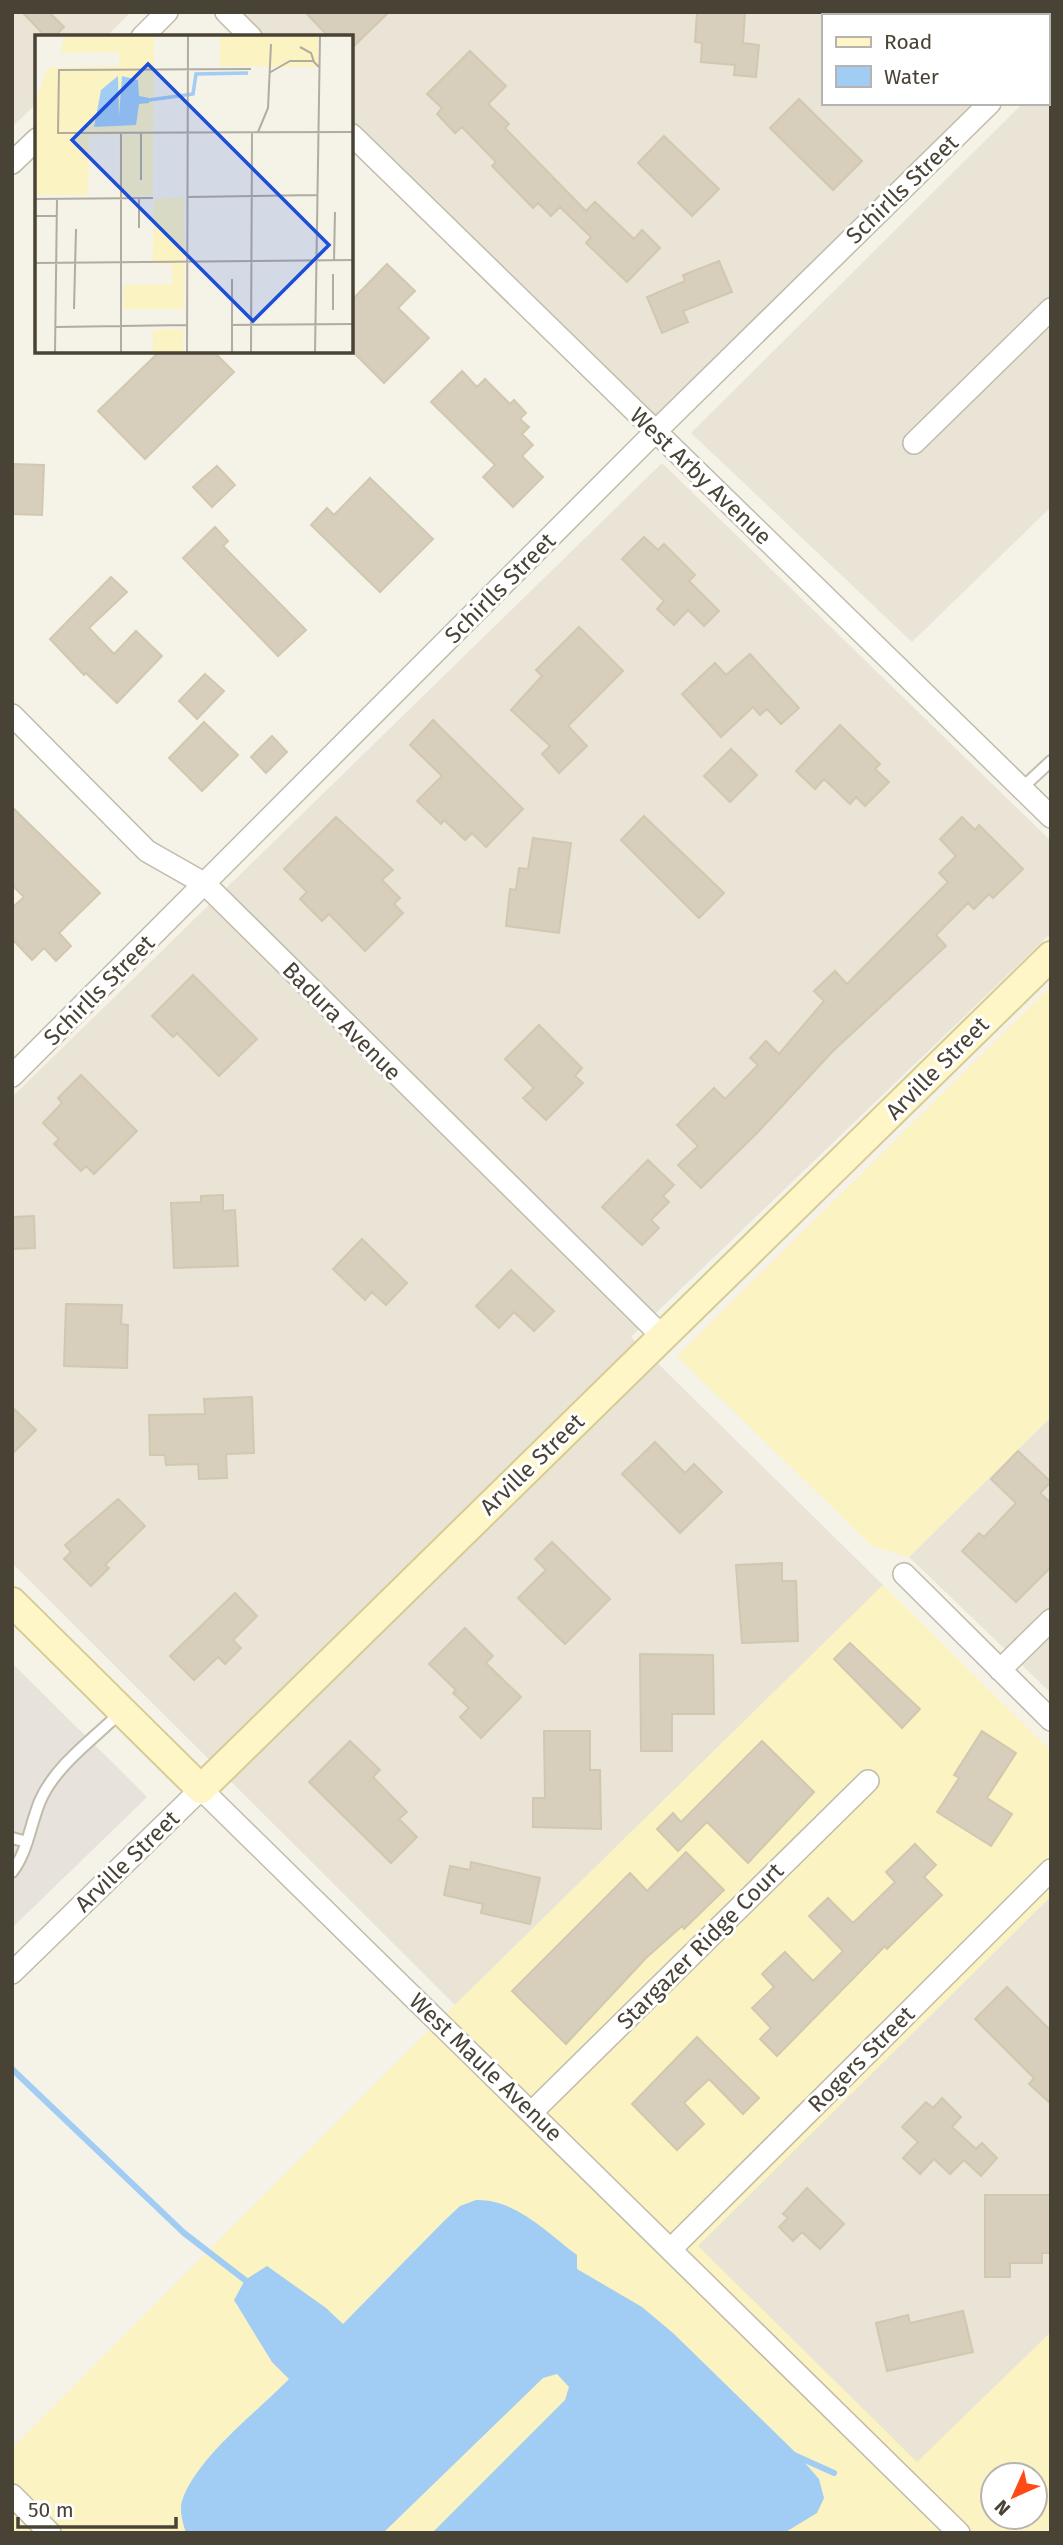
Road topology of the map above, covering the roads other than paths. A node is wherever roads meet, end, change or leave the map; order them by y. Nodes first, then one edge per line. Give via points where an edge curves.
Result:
1 (167, 12) edge
2 (226, 12) edge
3 (144, 35) edge
4 (249, 35) edge
5 (988, 105) edge
6 (354, 137) edge
7 (35, 141) edge
8 (12, 163) edge
9 (1051, 309) edge
10 (656, 431) junction
11 (914, 443) dead end
12 (12, 715) edge
13 (1051, 761) edge
14 (1022, 789) junction
15 (1051, 817) edge
16 (205, 884) junction
17 (1051, 956) edge
18 (12, 1076) edge
19 (664, 1338) junction
20 (905, 1574) dead end
21 (12, 1602) edge
22 (1051, 1620) edge
23 (1000, 1670) junction
24 (121, 1712) junction
25 (1051, 1720) edge
26 (867, 1781) dead end
27 (201, 1789) junction
28 (12, 1838) edge
29 (27, 1842) junction
30 (1051, 1870) edge
31 (12, 1872) edge
32 (12, 1973) edge
33 (532, 2112) junction
34 (672, 2248) junction
35 (12, 2496) edge
36 (50, 2533) edge
37 (959, 2533) edge

1 - 3 street
2 - 4 street
5 - 10 street, Schirlls Street
6 - 10 street, West Arby Avenue
7 - 8 street
9 - 11 street
10 - 14 street, West Arby Avenue
10 - 16 street, Schirlls Street
12 - 16 street, Badura Avenue via 147,850
13 - 14 lane
14 - 15 street, West Arby Avenue
16 - 18 street, Schirlls Street
16 - 19 street, Badura Avenue
17 - 19 street, Arville Street
19 - 27 street, Arville Street
20 - 23 street
21 - 24 street, West Maule Avenue
22 - 23 street
23 - 25 street
24 - 27 street, West Maule Avenue
24 - 29 lane via 52,1780
26 - 33 street, Stargazer Ridge Court
27 - 32 street, Arville Street
27 - 33 street, West Maule Avenue
28 - 29 lane
29 - 31 lane
30 - 34 street, Rogers Street
33 - 34 street, West Maule Avenue
34 - 37 street, West Maule Avenue
35 - 36 street

